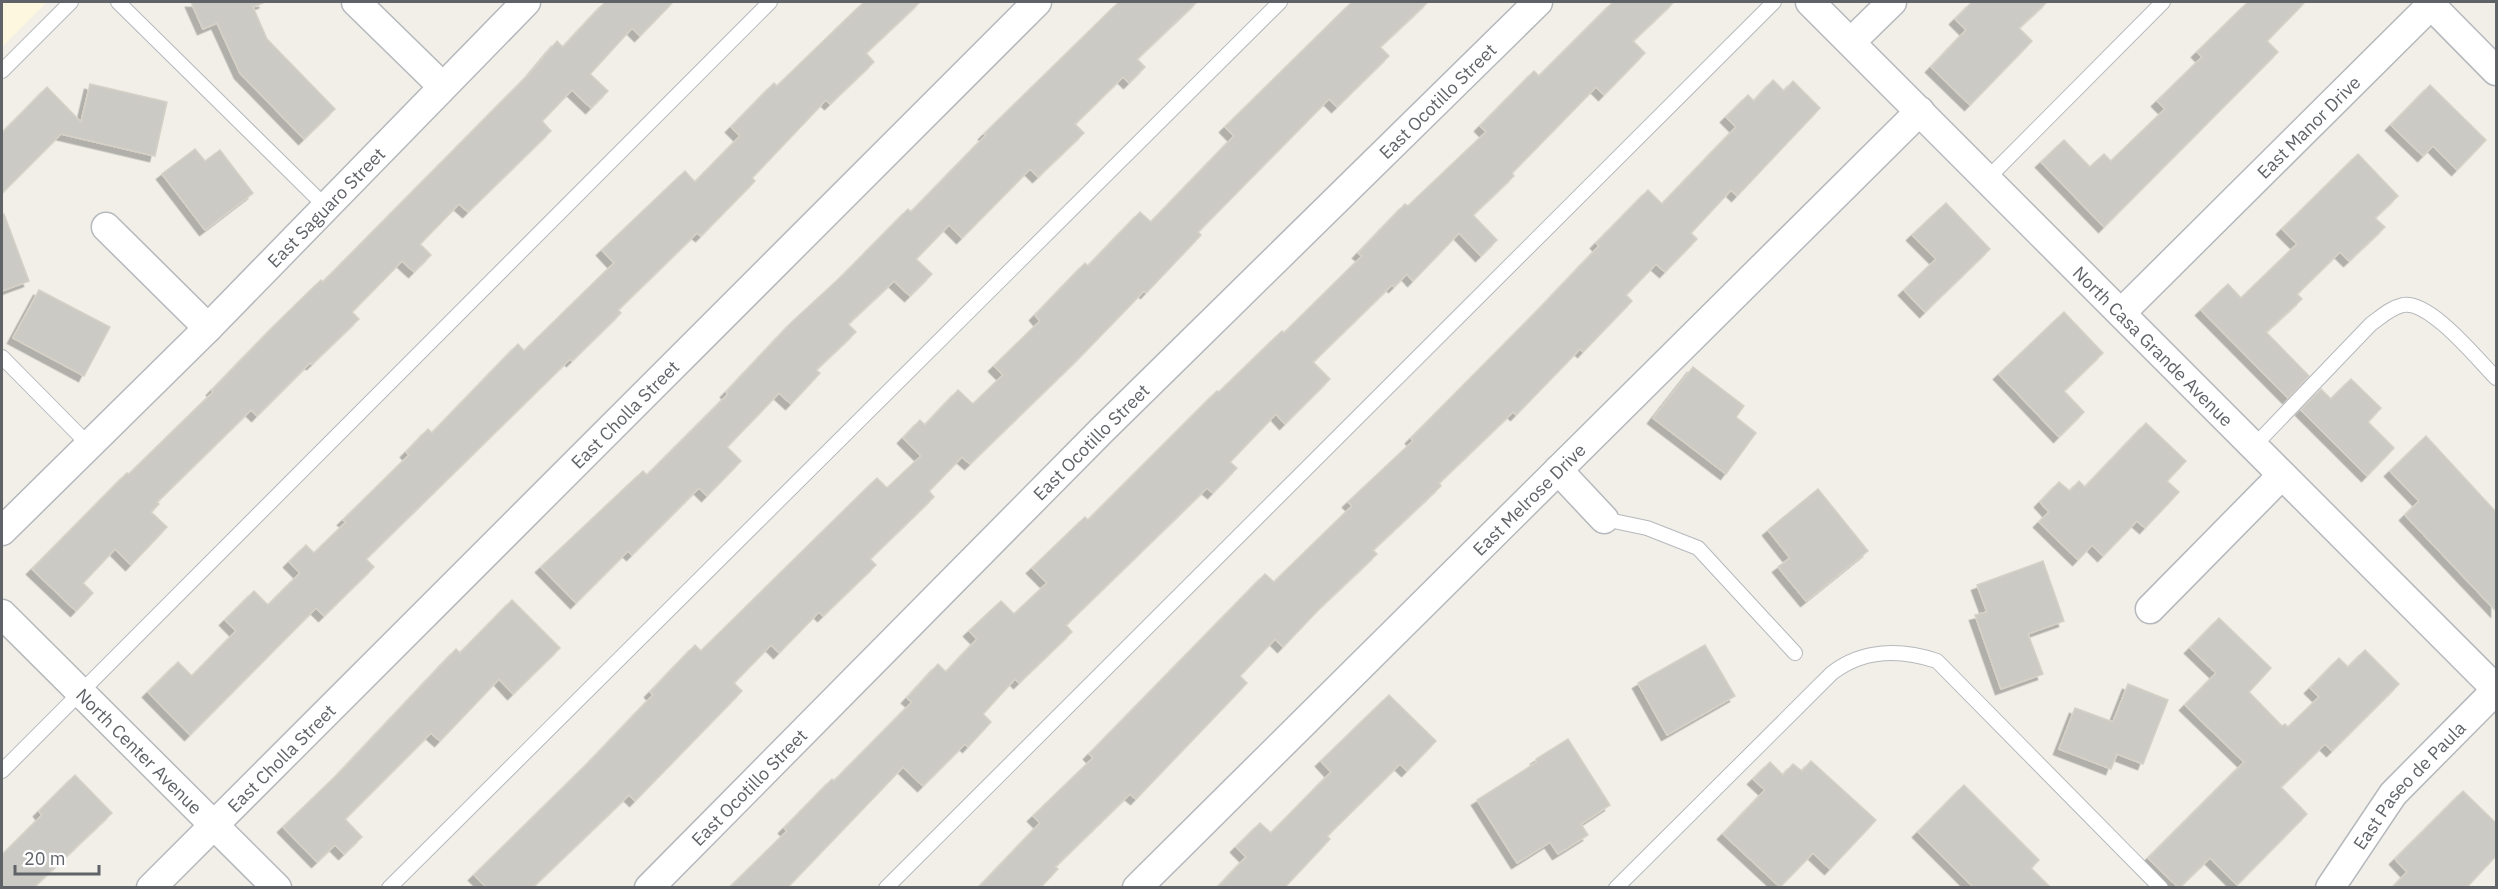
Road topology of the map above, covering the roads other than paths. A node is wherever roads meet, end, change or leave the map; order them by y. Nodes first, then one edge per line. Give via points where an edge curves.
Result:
1 (70, 2) edge
2 (117, 2) edge
3 (356, 2) edge
4 (526, 2) edge
5 (770, 2) edge
6 (1037, 2) edge
7 (1280, 2) edge
8 (1538, 2) edge
9 (1774, 2) edge
10 (1810, 2) edge
11 (1892, 2) edge
12 (2163, 2) edge
13 (1851, 42) junction
14 (2, 71) edge
15 (2496, 71) edge
16 (442, 86) junction
17 (1920, 111) junction
18 (1987, 179) junction
19 (325, 206) junction
20 (106, 227) dead end
21 (2121, 314) junction
22 (208, 328) junction
23 (2, 357) edge
24 (2496, 378) edge
25 (89, 445) junction
26 (2254, 446) junction
27 (1558, 470) junction
28 (2282, 475) junction
29 (1604, 519) joint
30 (2, 531) edge
31 (2150, 609) dead end
32 (2, 614) edge
33 (1795, 653) dead end
34 (2496, 690) edge
35 (79, 691) junction
36 (2, 771) edge
37 (213, 826) junction
38 (151, 888) edge
39 (277, 888) edge
40 (390, 888) edge
41 (650, 888) edge
42 (886, 888) edge
43 (1137, 888) edge
44 (1616, 888) edge
45 (2161, 888) edge
46 (2330, 888) edge

1 - 14 lane
2 - 19 lane
3 - 16 street
4 - 16 street, East Saguaro Street
5 - 35 lane
6 - 37 street, East Cholla Street
7 - 40 lane
8 - 41 street, East Ocotillo Street via 1102,430
9 - 42 lane
10 - 13 street, North Casa Grande Avenue
11 - 13 street
12 - 18 lane
13 - 17 street, North Casa Grande Avenue
15 - 21 street, East Manor Drive via 2431,5
16 - 19 street, East Saguaro Street
17 - 18 street, North Casa Grande Avenue
17 - 27 street, East Melrose Drive
18 - 21 street, North Casa Grande Avenue
19 - 22 street, East Saguaro Street
20 - 22 street
21 - 26 street, North Casa Grande Avenue
22 - 25 street, East Saguaro Street
23 - 25 lane
24 - 26 lane via 2432,314 2419,306 2404,305 2371,324
25 - 30 street, East Saguaro Street
26 - 28 street, North Casa Grande Avenue
27 - 29 street
27 - 43 street, East Melrose Drive
28 - 31 street
28 - 34 street, North Casa Grande Avenue
29 - 33 lane via 1647,528 1698,548
32 - 35 street, North Center Avenue
34 - 46 street, East Paseo de Paula via 2393,794
35 - 36 lane
35 - 37 street, North Center Avenue
37 - 38 street, East Cholla Street
37 - 39 street, North Center Avenue
44 - 45 lane via 1832,673 1848,661 1893,652 1937,661

